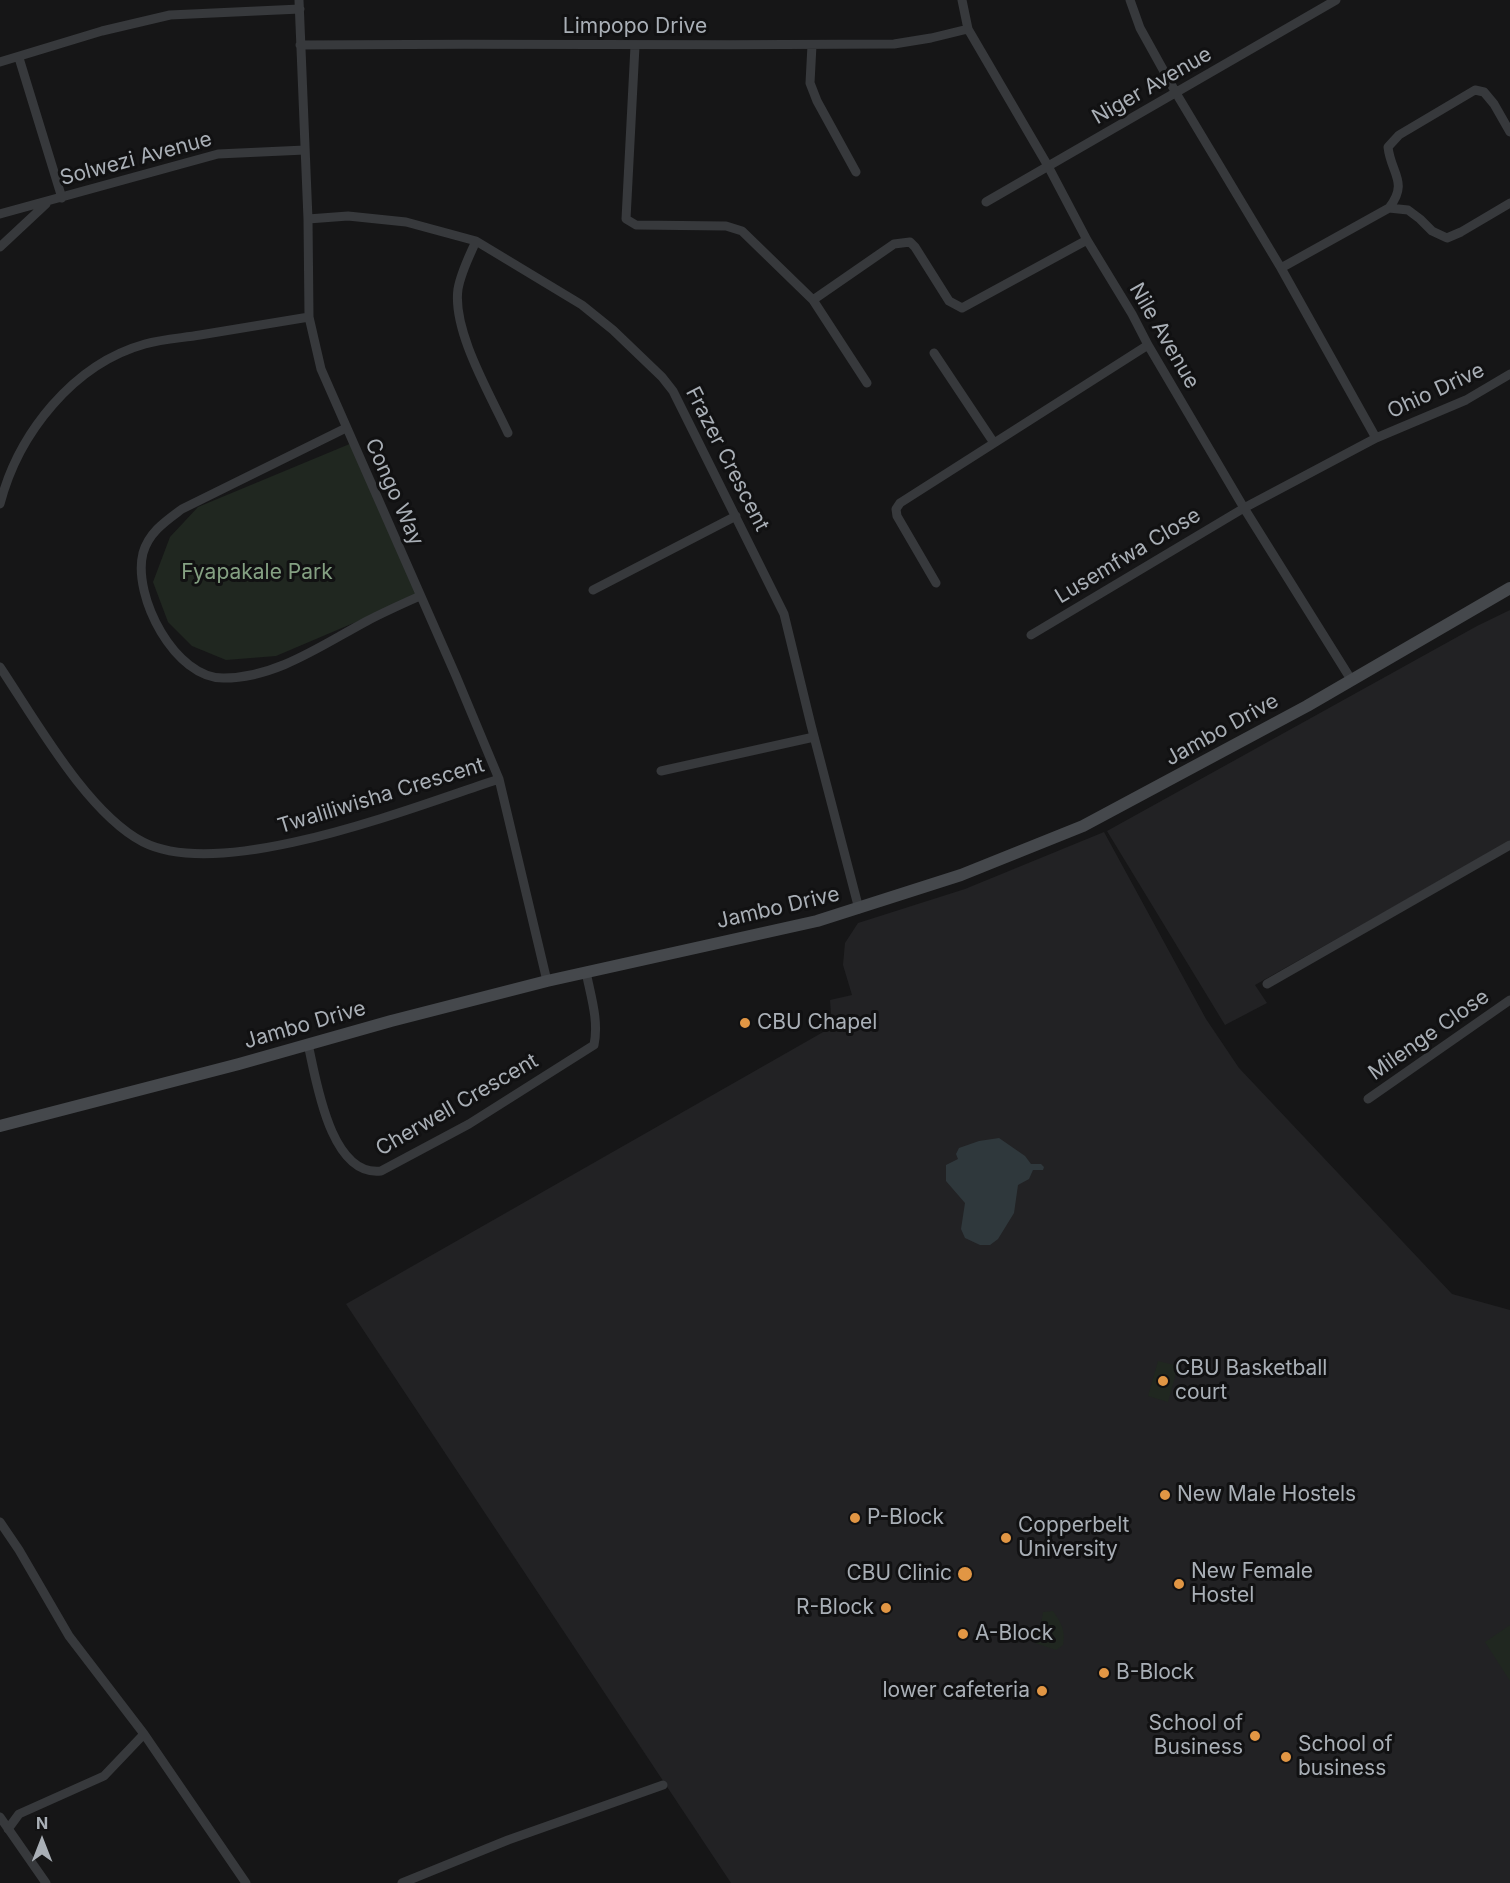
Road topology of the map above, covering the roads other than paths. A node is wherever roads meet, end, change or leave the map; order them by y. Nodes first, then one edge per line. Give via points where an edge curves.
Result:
1 (962, 0) edge
2 (1130, 0) edge
3 (1336, 0) edge
4 (299, 5) edge
5 (968, 29) junction
6 (300, 45) junction
7 (812, 45) junction
8 (635, 46) junction
9 (19, 58) junction
10 (0, 62) edge
11 (1176, 93) junction
12 (1509, 128) edge
13 (305, 150) junction
14 (1048, 166) junction
15 (856, 172) dead end
16 (62, 198) junction
17 (48, 202) junction
18 (986, 202) dead end
19 (1510, 203) edge
20 (1389, 208) junction
21 (0, 214) edge
22 (308, 219) junction
23 (1087, 240) junction
24 (476, 241) junction
25 (0, 247) edge
26 (1281, 268) junction
27 (813, 300) junction
28 (309, 317) junction
29 (1148, 345) junction
30 (934, 353) dead end
31 (1510, 374) edge
32 (867, 383) dead end
33 (346, 428) junction
34 (508, 433) dead end
35 (1376, 438) junction
36 (994, 443) junction
37 (3, 483) edge
38 (0, 504) edge
39 (1244, 508) junction
40 (736, 516) junction
41 (936, 583) dead end
42 (1510, 588) edge
43 (593, 590) dead end
44 (420, 596) junction
45 (1031, 635) dead end
46 (0, 667) edge
47 (1352, 681) junction
48 (814, 737) junction
49 (661, 771) dead end
50 (500, 779) junction
51 (1510, 845) edge
52 (859, 909) junction
53 (586, 972) junction
54 (547, 981) junction
55 (1267, 984) dead end
56 (1510, 1000) edge
57 (308, 1044) junction
58 (1368, 1099) dead end
59 (0, 1126) edge
60 (0, 1522) edge
61 (144, 1734) junction
62 (663, 1785) dead end
63 (0, 1817) edge
64 (8, 1829) junction
65 (46, 1883) edge
66 (246, 1883) edge
67 (402, 1883) edge

1 - 5 street, Nile Avenue
2 - 11 street via 1140,28
3 - 11 street, Niger Avenue
4 - 6 street, Congo Way
4 - 9 street via 170,15 102,31
5 - 7 street, Limpopo Drive via 894,44
5 - 14 street, Nile Avenue
6 - 8 street, Limpopo Drive
6 - 13 street, Congo Way
7 - 8 street, Limpopo Drive
7 - 15 street via 810,83
8 - 27 street via 626,219 636,225 735,227
9 - 10 street
9 - 16 street
11 - 14 street, Niger Avenue
11 - 26 street
12 - 20 street via 1484,92 1475,90 1398,135 1388,147 1399,183 1398,197
13 - 16 street, Solwezi Avenue via 218,154
13 - 22 street, Congo Way
14 - 18 street, Niger Avenue
14 - 23 street, Nile Avenue
16 - 17 street, Solwezi Avenue
17 - 21 street, Solwezi Avenue
17 - 25 street, Solwezi Avenue
19 - 20 street via 1447,238 1432,231 1408,210
20 - 26 street
22 - 24 street, Frazer Crescent via 348,216 406,222
22 - 28 street, Congo Way
23 - 27 street via 962,308 949,301 910,242 894,244
23 - 29 street, Nile Avenue
24 - 34 street via 458,291 460,317 465,339
24 - 40 street, Frazer Crescent via 582,305 662,377 673,391
26 - 35 street
27 - 32 street
28 - 33 street, Congo Way via 321,369
28 - 37 street via 145,344 110,358 81,378 52,408 27,439
29 - 36 street
29 - 39 street, Nile Avenue
30 - 36 street
31 - 35 street, Ohio Drive via 1466,400
33 - 44 street, Congo Way
33 - 44 street via 182,509 163,523 150,537 143,553 144,592 150,613 175,652 192,666 221,678 255,674 298,659
35 - 39 street, Ohio Drive
36 - 41 street via 896,509
37 - 38 street
39 - 45 street, Lusemfwa Close
39 - 47 street, Nile Avenue
40 - 43 street
40 - 48 street, Frazer Crescent via 784,614
42 - 47 main road, Jambo Drive
44 - 50 street, Congo Way
46 - 50 street, Twaliliwisha Crescent via 94,802 144,842 173,851 213,855 253,851 341,831
47 - 52 main road, Jambo Drive via 1083,826 962,875
48 - 49 street
48 - 52 street, Frazer Crescent
50 - 54 street, Congo Way
51 - 55 street
52 - 53 main road, Jambo Drive
53 - 54 main road, Jambo Drive
53 - 57 street, Cherwell Crescent via 596,1019 594,1046 469,1124 381,1171 363,1169 343,1151 324,1112
54 - 57 main road, Jambo Drive
56 - 58 street, Milenge Close
57 - 59 main road, Jambo Drive
60 - 61 street via 69,1636
61 - 64 street via 104,1776 19,1814
61 - 66 street
62 - 67 street
63 - 64 street
64 - 65 street

